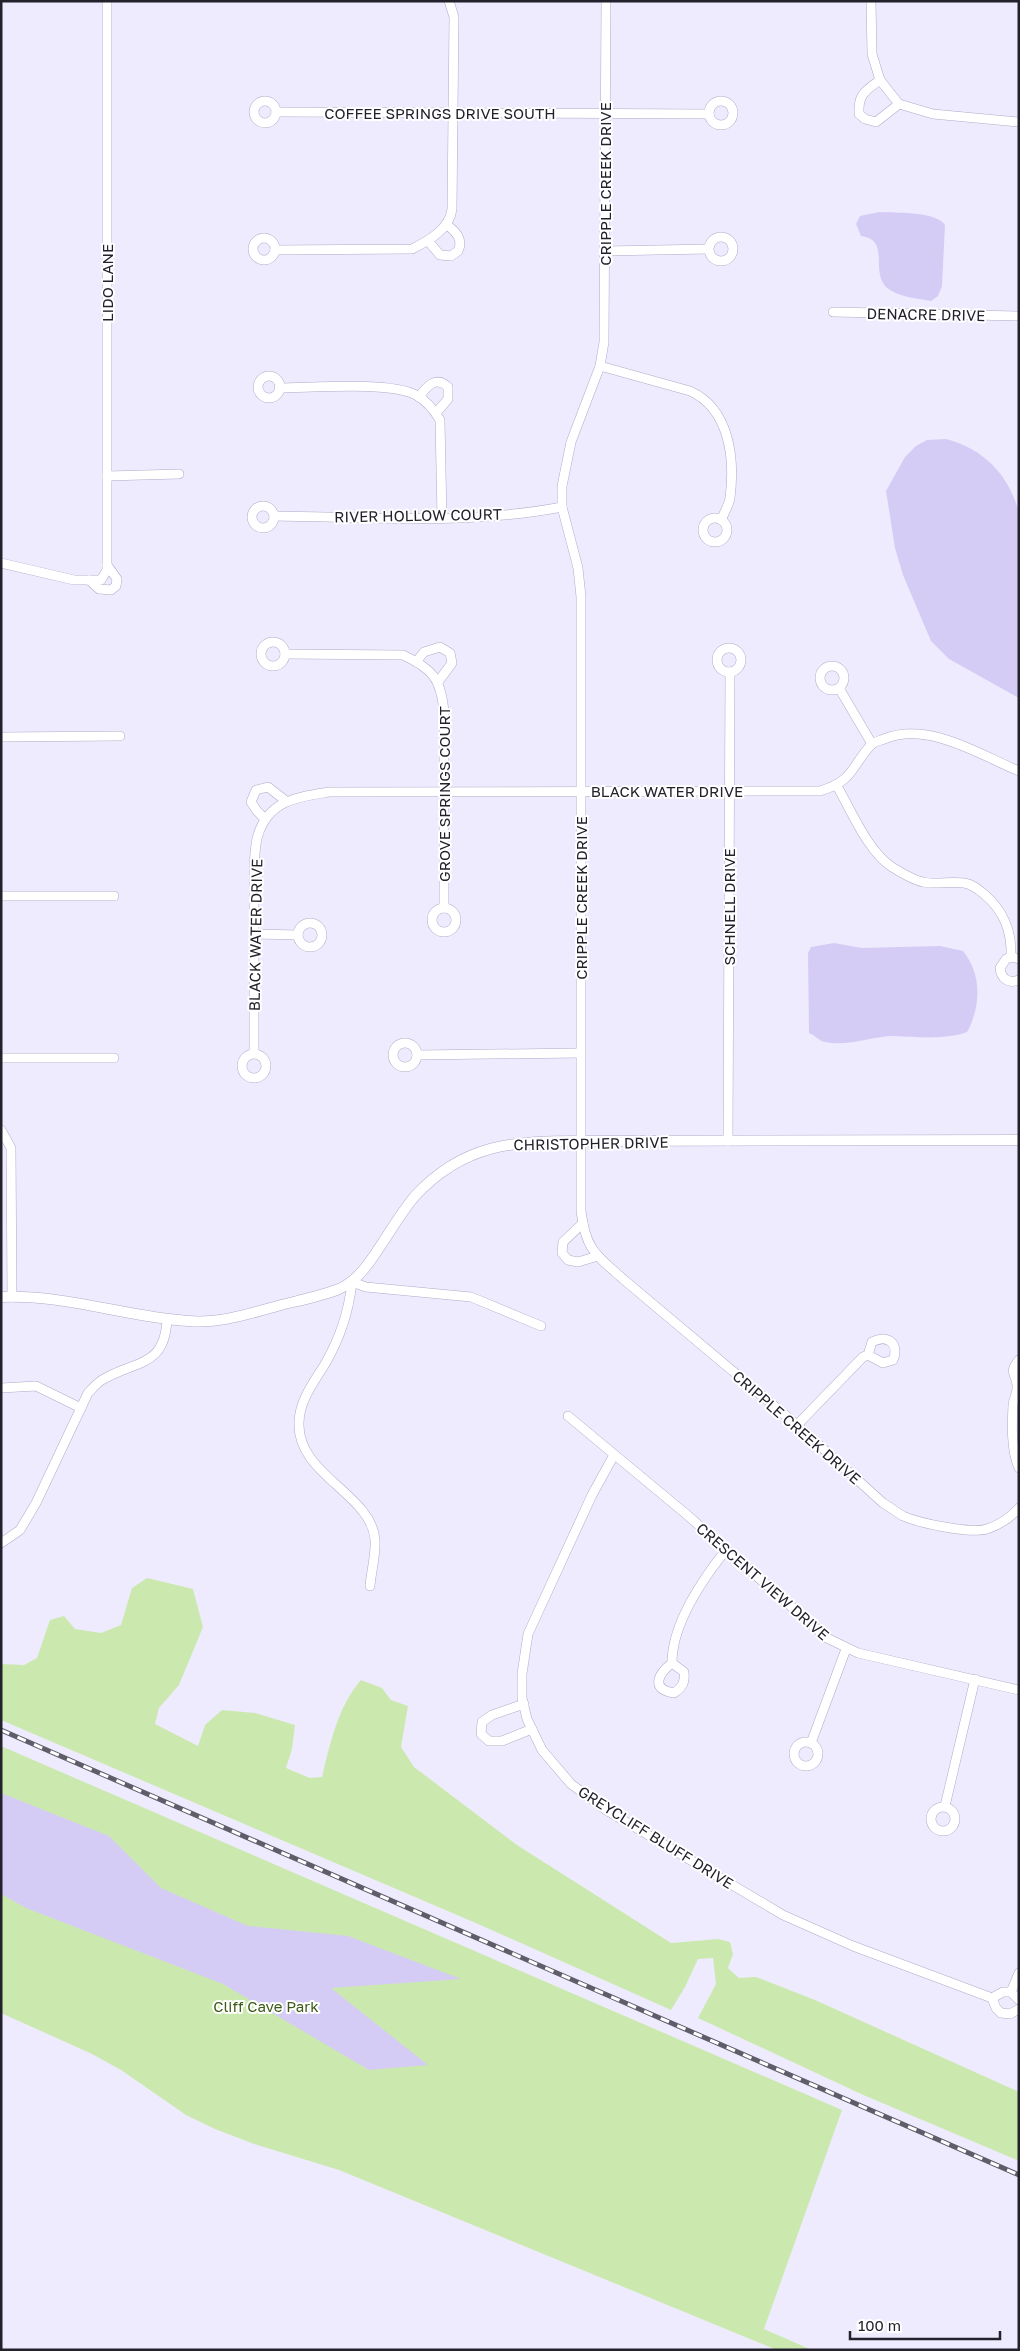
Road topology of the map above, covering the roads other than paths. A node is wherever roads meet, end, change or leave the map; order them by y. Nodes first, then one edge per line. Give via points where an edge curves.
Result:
1 (107, 1) edge
2 (450, 1) edge
3 (606, 1) edge
4 (871, 1) edge
5 (880, 80) junction
6 (899, 104) junction
7 (276, 112) dead end
8 (454, 113) junction
9 (605, 114) junction
10 (709, 114) dead end
11 (1019, 122) edge
12 (446, 224) junction
13 (428, 241) junction
14 (708, 249) dead end
15 (275, 250) dead end
16 (606, 251) junction
17 (833, 312) dead end
18 (1019, 316) edge
19 (600, 366) junction
20 (279, 388) dead end
21 (419, 397) junction
22 (436, 413) junction
23 (179, 474) dead end
24 (107, 476) junction
25 (562, 507) junction
26 (274, 516) dead end
27 (442, 518) junction
28 (721, 520) dead end
29 (1, 563) edge
30 (107, 565) junction
31 (89, 580) junction
32 (285, 654) dead end
33 (416, 662) junction
34 (730, 672) dead end
35 (438, 682) junction
36 (839, 688) dead end
37 (1, 736) edge
38 (120, 736) dead end
39 (872, 744) junction
40 (1019, 771) edge
41 (837, 786) junction
42 (444, 790) junction
43 (582, 790) junction
44 (730, 792) junction
45 (286, 801) junction
46 (265, 819) junction
47 (1, 896) edge
48 (114, 896) dead end
49 (444, 908) dead end
50 (255, 934) junction
51 (298, 935) dead end
52 (1015, 958) edge
53 (1019, 980) edge
54 (254, 1053) dead end
55 (580, 1053) junction
56 (417, 1055) dead end
57 (1, 1058) edge
58 (114, 1058) dead end
59 (1, 1130) edge
60 (1019, 1140) edge
61 (581, 1141) junction
62 (728, 1141) junction
63 (583, 1223) junction
64 (598, 1256) junction
65 (352, 1282) junction
66 (6, 1297) edge
67 (167, 1319) junction
68 (541, 1326) dead end
69 (868, 1355) dead end
70 (1019, 1360) edge
71 (1018, 1385) edge
72 (1, 1388) edge
73 (81, 1408) junction
74 (568, 1416) dead end
75 (797, 1425) junction
76 (614, 1455) junction
77 (1019, 1468) edge
78 (1019, 1508) edge
79 (1, 1543) edge
80 (726, 1550) junction
81 (370, 1586) dead end
82 (846, 1649) junction
83 (672, 1663) dead end
84 (975, 1680) junction
85 (1019, 1690) edge
86 (524, 1704) junction
87 (532, 1729) junction
88 (811, 1743) dead end
89 (945, 1806) dead end
90 (1019, 1972) edge
91 (1011, 1992) junction
92 (992, 1998) junction
93 (1019, 2000) edge
94 (1019, 2009) edge

1 - 24 street, LIDO LANE
2 - 8 street via 454,17
3 - 9 street, CRIPPLE CREEK DRIVE
4 - 5 street via 872,54
5 - 6 street
5 - 6 street via 864,92 858,102 859,114 865,120 876,122
6 - 11 street via 933,114
7 - 8 street, COFFEE SPRINGS DRIVE SOUTH
8 - 9 street, COFFEE SPRINGS DRIVE SOUTH
8 - 12 street via 452,215
9 - 10 street, COFFEE SPRINGS DRIVE SOUTH
9 - 16 street, CRIPPLE CREEK DRIVE
12 - 13 street
12 - 13 street via 461,242 458,252 451,256 440,254
13 - 15 street via 412,249
14 - 16 street
16 - 19 street, CRIPPLE CREEK DRIVE via 604,342
17 - 18 street, DENACRE DRIVE
19 - 25 street, CRIPPLE CREEK DRIVE via 571,442 562,486
19 - 28 street via 690,391 715,409 722,420 730,452 730,499
20 - 21 street via 394,388
21 - 22 street
21 - 22 street via 426,386 436,381 448,386 448,399
22 - 27 street via 440,420
23 - 24 street
24 - 30 street, LIDO LANE
25 - 27 street, RIVER HOLLOW COURT via 530,513
25 - 43 street, CRIPPLE CREEK DRIVE via 578,568 581,597
26 - 27 street, RIVER HOLLOW COURT
29 - 31 street via 74,580
30 - 31 street, LIDO LANE via 101,580
30 - 31 street, LIDO LANE via 117,579 116,586 111,590 98,589
32 - 33 street via 403,655
33 - 35 street via 429,670
33 - 35 street via 424,652 440,647 450,653 452,663
34 - 44 street, SCHNELL DRIVE
35 - 42 street, GROVE SPRINGS COURT via 444,712
36 - 39 street
37 - 38 street
39 - 40 street via 894,735 916,733 935,736
39 - 41 street
41 - 44 street, BLACK WATER DRIVE via 820,791
41 - 52 street via 869,841 892,867 922,882 966,883 992,900 1008,927
42 - 43 street, BLACK WATER DRIVE
42 - 45 street, BLACK WATER DRIVE via 329,792
42 - 49 street, GROVE SPRINGS COURT
43 - 44 street, BLACK WATER DRIVE
43 - 55 street, CRIPPLE CREEK DRIVE
44 - 62 street, SCHNELL DRIVE
45 - 46 street, BLACK WATER DRIVE
45 - 46 street via 268,787 256,790 251,802
46 - 50 street, BLACK WATER DRIVE via 258,835 254,866
47 - 48 street
50 - 51 street
50 - 54 street, BLACK WATER DRIVE
52 - 53 street via 1003,962 1001,974 1009,981
55 - 56 street
55 - 61 street, CRIPPLE CREEK DRIVE
57 - 58 street
59 - 66 street via 12,1148
60 - 62 street, CHRISTOPHER DRIVE
61 - 62 street, CHRISTOPHER DRIVE
61 - 63 street, CRIPPLE CREEK DRIVE
61 - 65 street, CHRISTOPHER DRIVE via 498,1146 452,1165 414,1197
63 - 64 street, CRIPPLE CREEK DRIVE via 589,1245
63 - 64 street via 563,1242 562,1253 568,1260 578,1262
64 - 75 street, CRIPPLE CREEK DRIVE
65 - 67 street, CHRISTOPHER DRIVE via 323,1294 221,1320
65 - 68 street via 366,1287 471,1297
65 - 81 street via 338,1337 314,1379 299,1423 307,1454 358,1506 370,1524 375,1540
66 - 67 street, CHRISTOPHER DRIVE via 50,1299
67 - 73 street via 164,1340 149,1360 101,1380 88,1393
69 - 75 street
70 - 71 street via 1013,1376
71 - 77 street via 1013,1403 1013,1430 1015,1459
72 - 73 street via 36,1386
73 - 79 street via 36,1503 20,1530
74 - 76 street, CRESCENT VIEW DRIVE
75 - 78 street, CRIPPLE CREEK DRIVE via 884,1503 904,1516 952,1529 985,1530 1003,1522
76 - 80 street, CRESCENT VIEW DRIVE
76 - 86 street, GREYCLIFF BLUFF DRIVE via 592,1495 528,1634 522,1674
80 - 82 street, CRESCENT VIEW DRIVE via 808,1624
80 - 83 street via 708,1572 685,1616 672,1647
82 - 84 street, CRESCENT VIEW DRIVE
82 - 88 street
84 - 85 street, CRESCENT VIEW DRIVE
84 - 89 street
86 - 87 street, GREYCLIFF BLUFF DRIVE
86 - 87 street via 492,1715 482,1722 481,1734 489,1741 502,1741
87 - 92 street, GREYCLIFF BLUFF DRIVE via 542,1750 570,1784 606,1810 783,1915 853,1946
90 - 91 street
91 - 92 street
91 - 93 street
92 - 94 street, GREYCLIFF BLUFF DRIVE via 1001,2013 1010,2014

